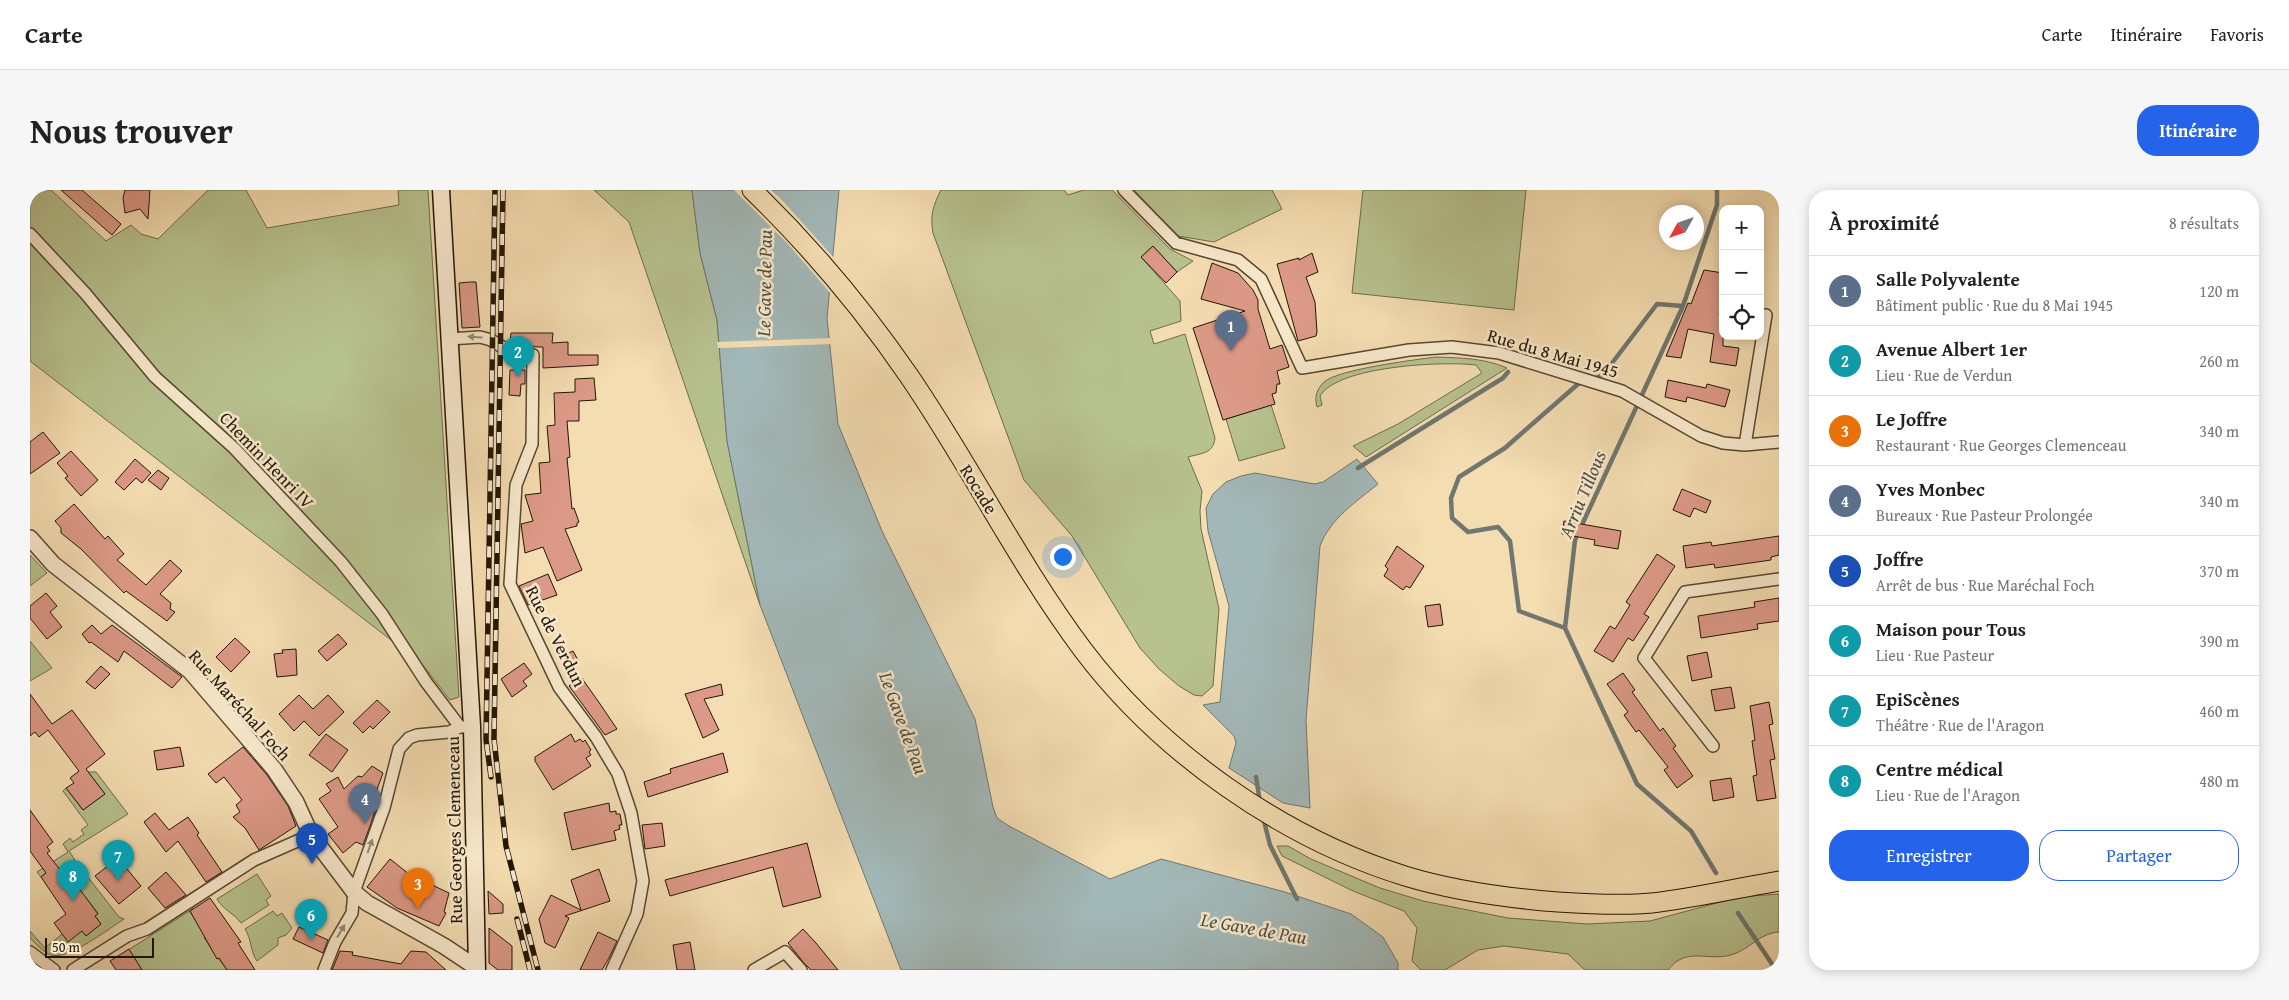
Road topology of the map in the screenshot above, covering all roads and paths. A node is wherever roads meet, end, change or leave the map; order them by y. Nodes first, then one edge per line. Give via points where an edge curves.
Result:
1 (440, 190) edge
2 (752, 190) edge
3 (1124, 190) edge
4 (30, 234) edge
5 (1766, 314) dead end
6 (449, 338) junction
7 (1779, 442) edge
8 (1744, 445) junction
9 (30, 538) edge
10 (1779, 579) edge
11 (466, 727) junction
12 (1713, 746) dead end
13 (311, 835) junction
14 (1779, 880) edge
15 (354, 892) junction
16 (30, 952) edge
17 (479, 969) edge
18 (54, 970) edge
19 (74, 970) edge
20 (324, 970) edge
21 (612, 970) edge
22 (754, 970) edge
23 (801, 970) edge

1 - 6 main road, Rue Georges Clemenceau
2 - 14 main road, Rocade via 824,267 909,376 1044,593 1083,649 1150,725 1215,779 1283,822 1354,858 1405,876 1468,891 1521,900 1582,904 1651,903
3 - 8 street, Rue du 8 Mai 1945 via 1176,244 1238,260 1261,279 1302,368 1409,350 1452,347 1499,353 1618,390 1701,436
4 - 11 street, Chemin Henri IV via 85,293 155,377 234,448 341,562 382,614 426,682
5 - 8 street
6 - 11 main road, Rue Georges Clemenceau via 470,691
21 -> 6 street, Rue de Verdun via 637,914 643,881 631,813 618,774 596,737 559,687 510,584 516,485 532,444 533,356 512,353 480,337
7 - 8 street, Rue du 8 Mai 1945
9 - 13 street, Rue Maréchal Foch via 53,564 190,671 274,769 296,802
10 - 12 street via 1685,592 1644,658
15 -> 11 street via 384,808 399,749 409,738 417,735
11 - 17 main road, Rue Georges Clemenceau
13 - 15 street, Rue Maréchal Foch
13 - 19 street via 254,860
15 - 17 street, Rue Maréchal Foch via 367,903
20 -> 15 street via 352,913
16 - 18 street
22 - 23 street via 785,952

